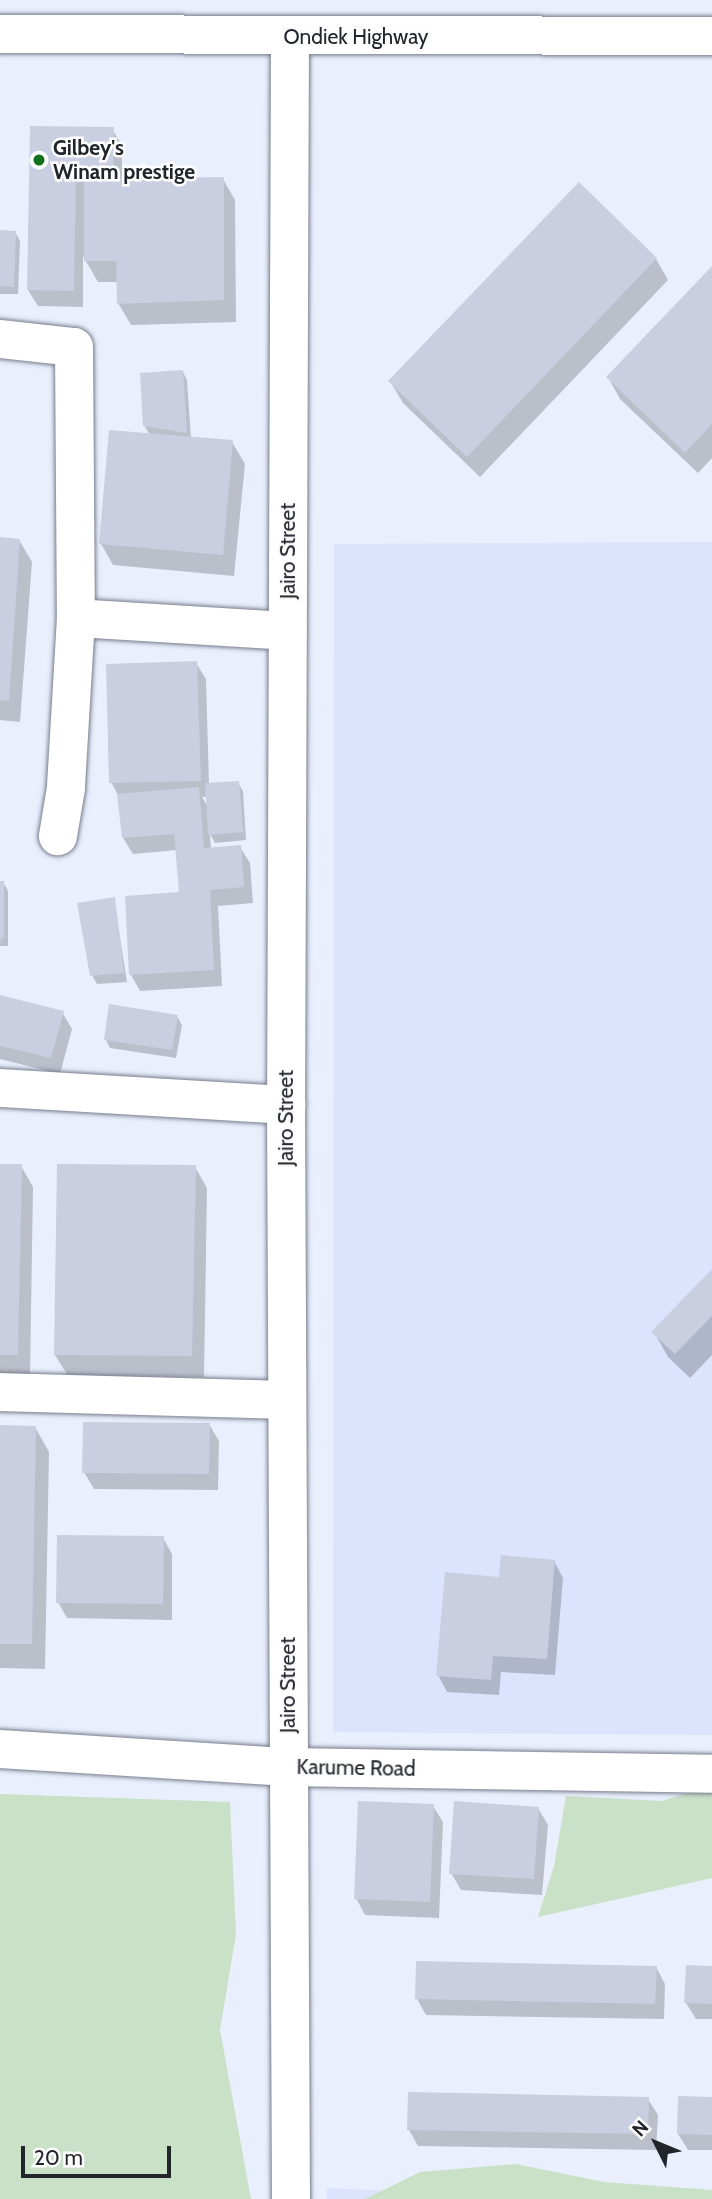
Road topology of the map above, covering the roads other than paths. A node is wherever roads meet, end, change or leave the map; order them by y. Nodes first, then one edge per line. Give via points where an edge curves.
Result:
1 (0, 34) edge
2 (712, 36) edge
3 (290, 37) junction
4 (0, 339) edge
5 (76, 618) junction
6 (288, 631) junction
7 (58, 836) dead end
8 (0, 1088) edge
9 (286, 1105) junction
10 (0, 1392) edge
11 (287, 1400) junction
12 (0, 1749) edge
13 (288, 1767) junction
14 (712, 1774) edge
15 (291, 2199) edge

1 - 3 street, Ondiek Highway
2 - 3 street, Ondiek Highway
3 - 6 street, Jairo Street
4 - 5 street via 74,347
5 - 6 street
5 - 7 street
6 - 9 street, Jairo Street
8 - 9 street
9 - 11 street, Jairo Street
10 - 11 street
11 - 13 street, Jairo Street
12 - 13 street, Karume Road
13 - 14 street, Karume Road
13 - 15 street, Jairo Street

